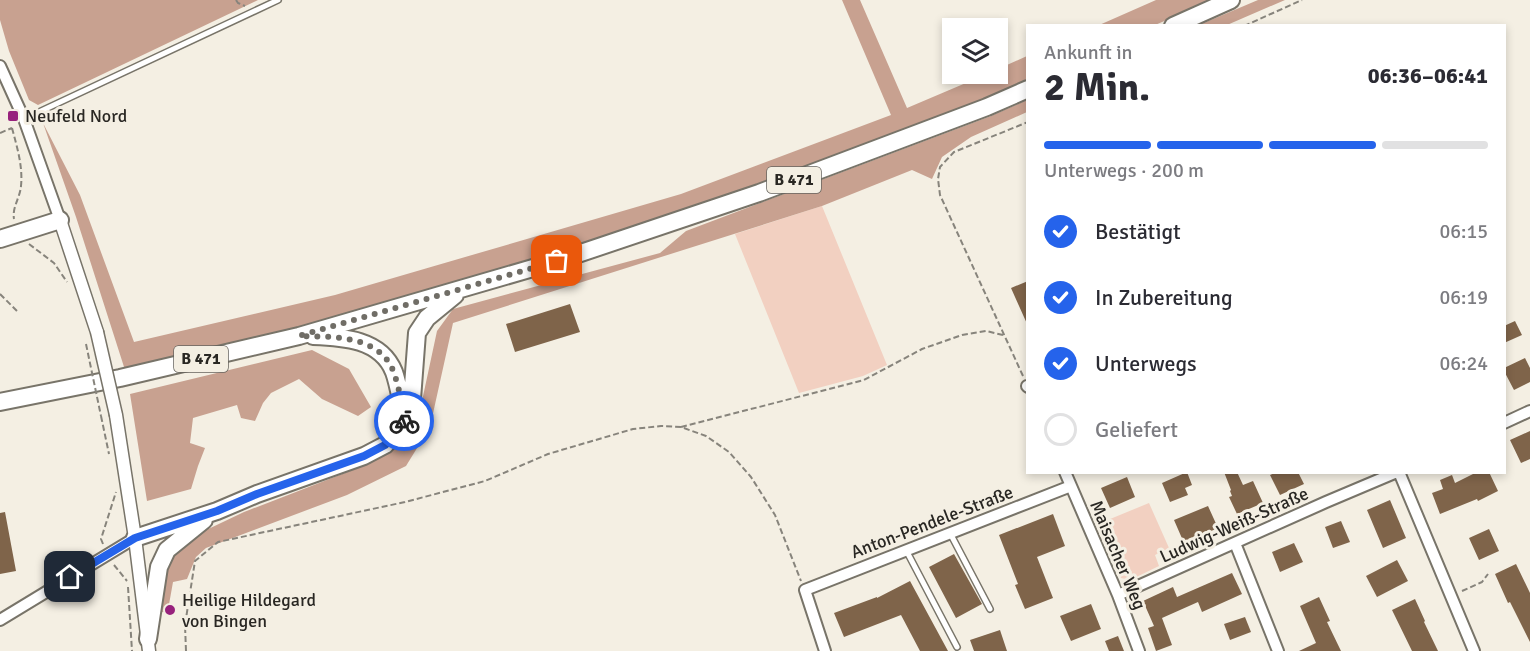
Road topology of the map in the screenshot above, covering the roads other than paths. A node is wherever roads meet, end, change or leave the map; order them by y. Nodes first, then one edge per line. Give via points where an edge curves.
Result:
1 (278, 0) edge
2 (1231, 0) edge
3 (1177, 24) edge
4 (0, 66) edge
5 (1026, 90) edge
6 (24, 119) junction
7 (60, 220) junction
8 (0, 239) edge
9 (462, 289) junction
10 (299, 336) junction
11 (0, 402) edge
12 (1530, 411) edge
13 (405, 419) junction
14 (1506, 422) edge
15 (1066, 474) edge
16 (1393, 474) edge
17 (1399, 474) edge
18 (1071, 486) junction
19 (217, 511) junction
20 (950, 533) junction
21 (135, 538) junction
22 (1235, 543) junction
23 (906, 550) junction
24 (1118, 595) junction
25 (990, 609) dead end
26 (0, 620) edge
27 (148, 645) edge
28 (957, 647) dead end
29 (825, 651) edge
30 (1139, 651) edge
31 (1278, 651) edge
32 (1474, 651) edge

1 - 6 lane
2 - 3 highway
4 - 6 street
5 - 9 highway, B 471 via 759,193
6 - 7 street
7 - 8 highway
7 - 21 street, bridge via 97,332 116,415
9 - 10 highway, B 471
9 - 13 highway via 427,318 417,333 412,399
10 - 11 highway, B 471
10 - 13 highway via 359,341 380,352 393,371
12 - 14 street
13 - 19 highway via 385,445 364,456
15 - 18 street, Maisacher Weg
16 - 22 street, Ludwig-Weiß-Straße
17 - 32 street
18 - 20 street, Anton-Pendele-Straße
18 - 24 street, Maisacher Weg
19 - 21 highway
19 - 27 highway via 167,550 159,567
20 - 23 street, Anton-Pendele-Straße
20 - 25 lane
21 - 26 street
21 - 27 street
22 - 24 street, Ludwig-Weiß-Straße
22 - 31 street
23 - 28 lane
23 - 29 street, Anton-Pendele-Straße via 805,590
24 - 30 street, Maisacher Weg

